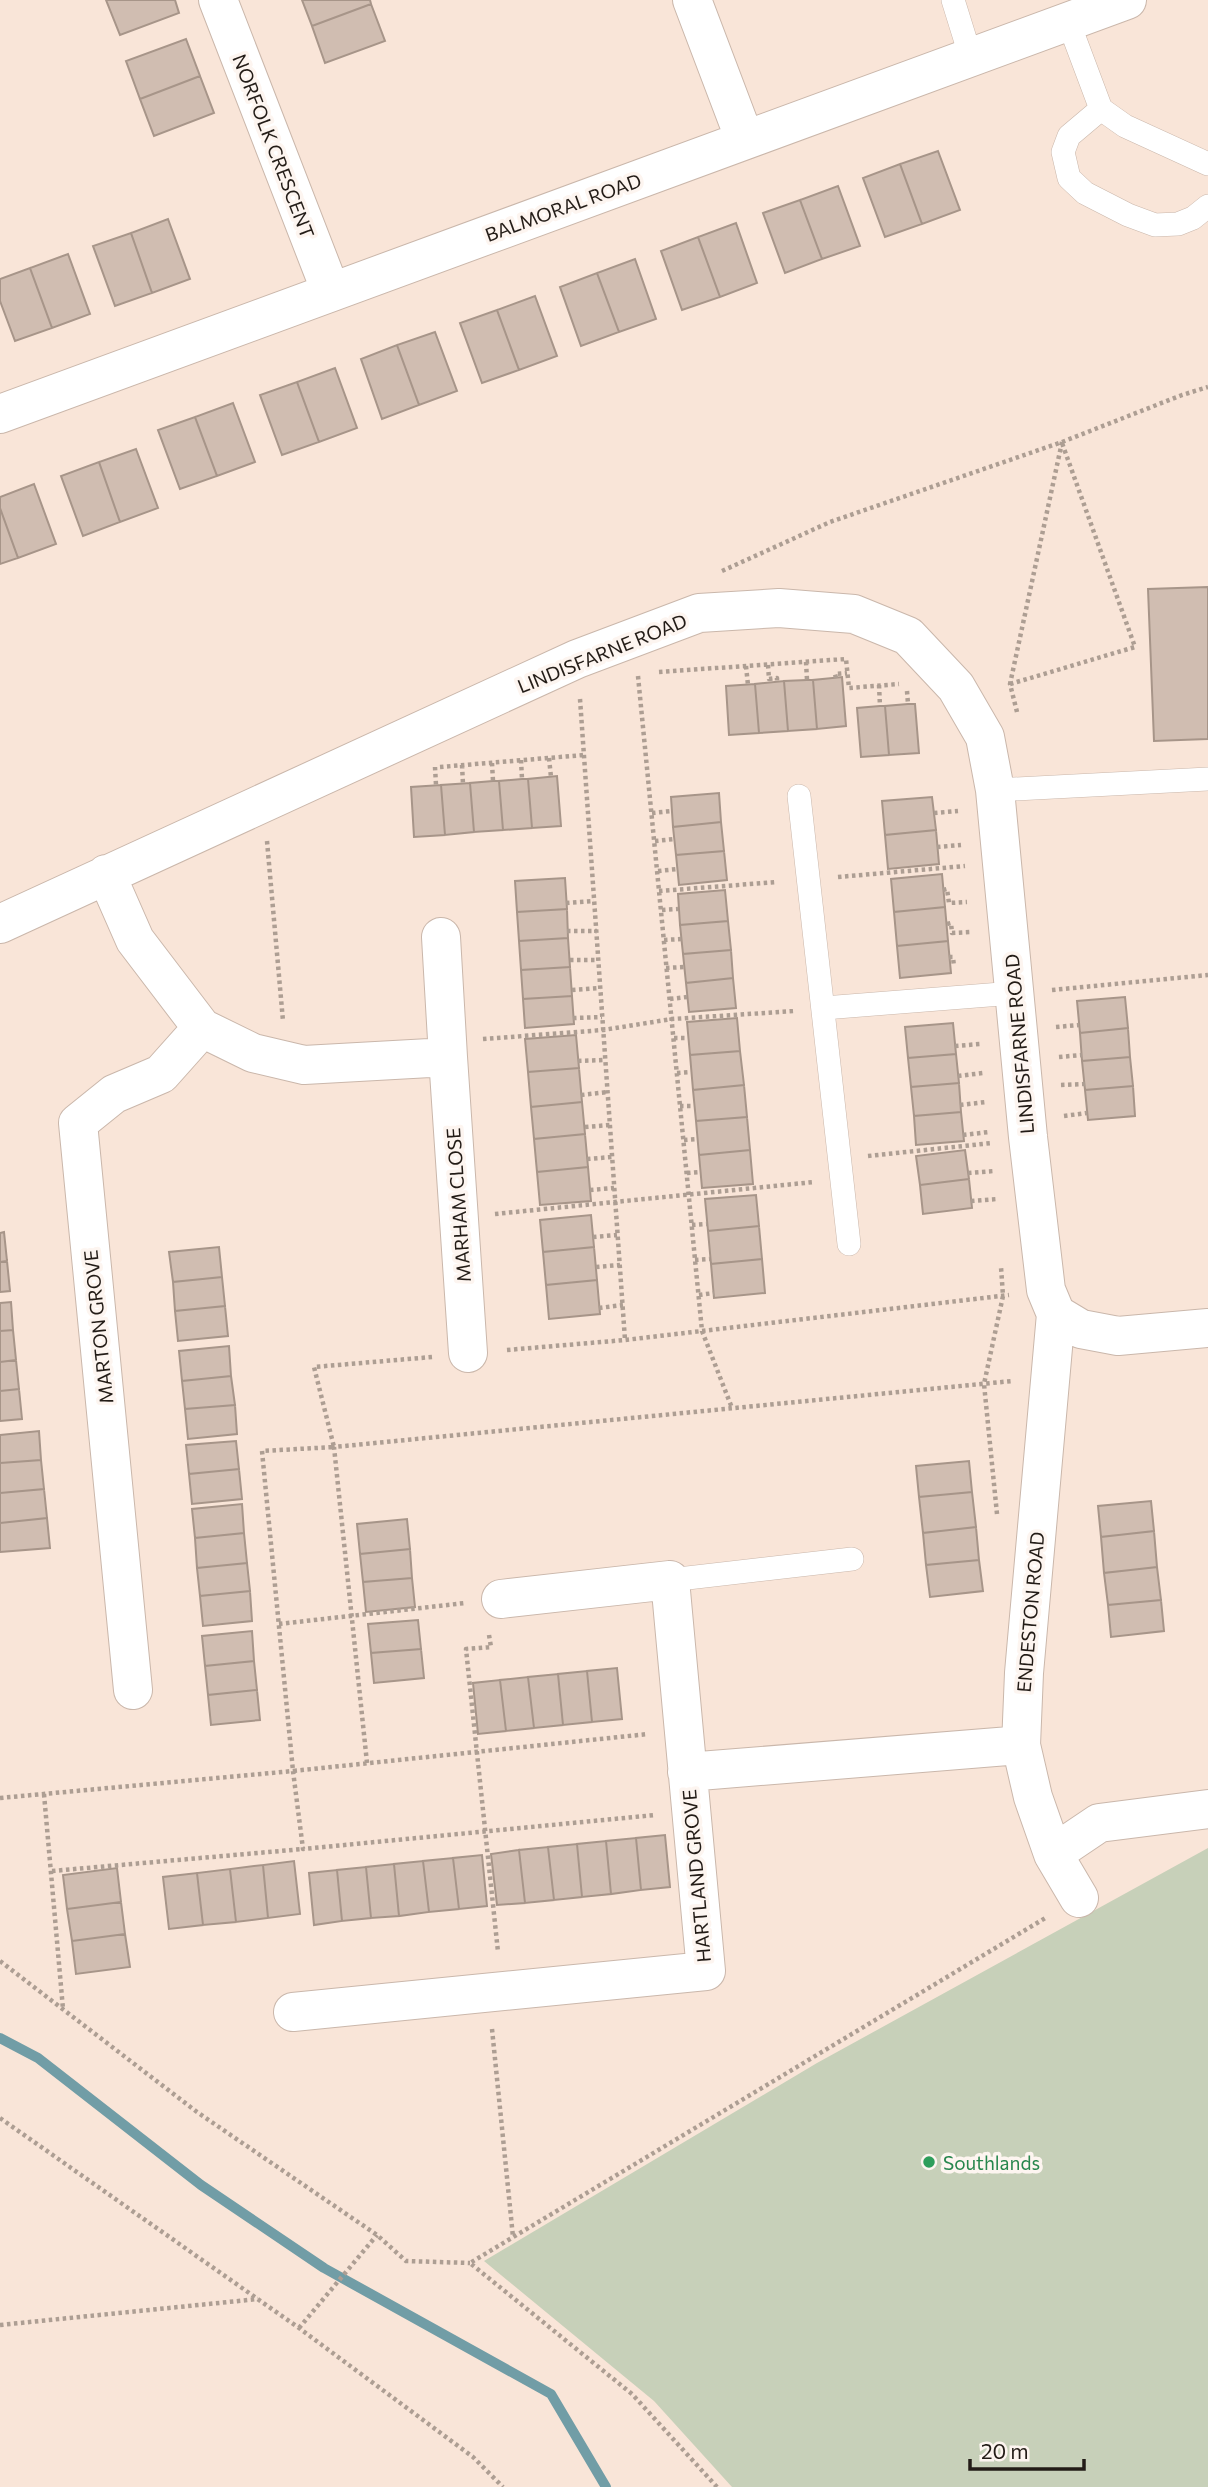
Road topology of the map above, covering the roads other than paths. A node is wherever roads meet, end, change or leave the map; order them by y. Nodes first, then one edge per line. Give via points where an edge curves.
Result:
1 (218, 0) edge
2 (692, 0) edge
3 (953, 0) edge
4 (1127, 0) edge
5 (1069, 21) junction
6 (971, 58) junction
7 (1101, 109) junction
8 (745, 140) junction
9 (1208, 164) edge
10 (1208, 205) edge
11 (331, 292) junction
12 (0, 414) edge
13 (1208, 779) edge
14 (995, 790) junction
15 (799, 796) dead end
16 (106, 874) junction
17 (0, 924) edge
18 (441, 937) dead end
19 (1014, 997) junction
20 (824, 1009) junction
21 (202, 1028) junction
22 (448, 1050) junction
23 (849, 1244) dead end
24 (1051, 1302) junction
25 (1208, 1328) edge
26 (468, 1353) road end
27 (852, 1559) dead end
28 (670, 1580) junction
29 (493, 1600) road end
30 (133, 1690) dead end
31 (1021, 1745) junction
32 (687, 1772) junction
33 (1208, 1809) edge
34 (1053, 1854) junction
35 (1079, 1898) road end
36 (293, 2012) dead end

1 - 11 street, NORFOLK CRESCENT
2 - 8 street
3 - 6 lane
4 - 5 street, BALMORAL ROAD
5 - 6 street, BALMORAL ROAD
5 - 7 lane
6 - 8 street, BALMORAL ROAD
7 - 9 lane via 1125,127
7 - 10 lane via 1069,136 1063,152 1069,178 1085,192 1155,225 1178,224
8 - 11 street, BALMORAL ROAD
11 - 12 street, BALMORAL ROAD
13 - 14 lane
14 - 16 street, LINDISFARNE ROAD via 985,737 956,687 908,636 854,614 779,608 699,613 577,659
14 - 19 street, LINDISFARNE ROAD
15 - 20 lane
16 - 17 street, LINDISFARNE ROAD
16 - 21 street via 135,940
18 - 22 street, MARHAM CLOSE
19 - 20 lane
19 - 24 street, LINDISFARNE ROAD via 1045,1133 1035,1199
20 - 23 lane
21 - 22 street via 253,1053 304,1065
21 - 30 street, MARTON GROVE via 161,1074 114,1094 78,1122
22 - 26 street, MARHAM CLOSE
24 - 25 street via 1081,1329 1118,1336
24 - 31 street, ENDESTON ROAD via 1051,1378
27 - 28 lane
28 - 29 street
28 - 32 street, HARTLAND GROVE
31 - 32 street
31 - 34 street, ENDESTON ROAD
32 - 36 street, HARTLAND GROVE via 706,1971
33 - 34 street via 1099,1823
34 - 35 street, ENDESTON ROAD

